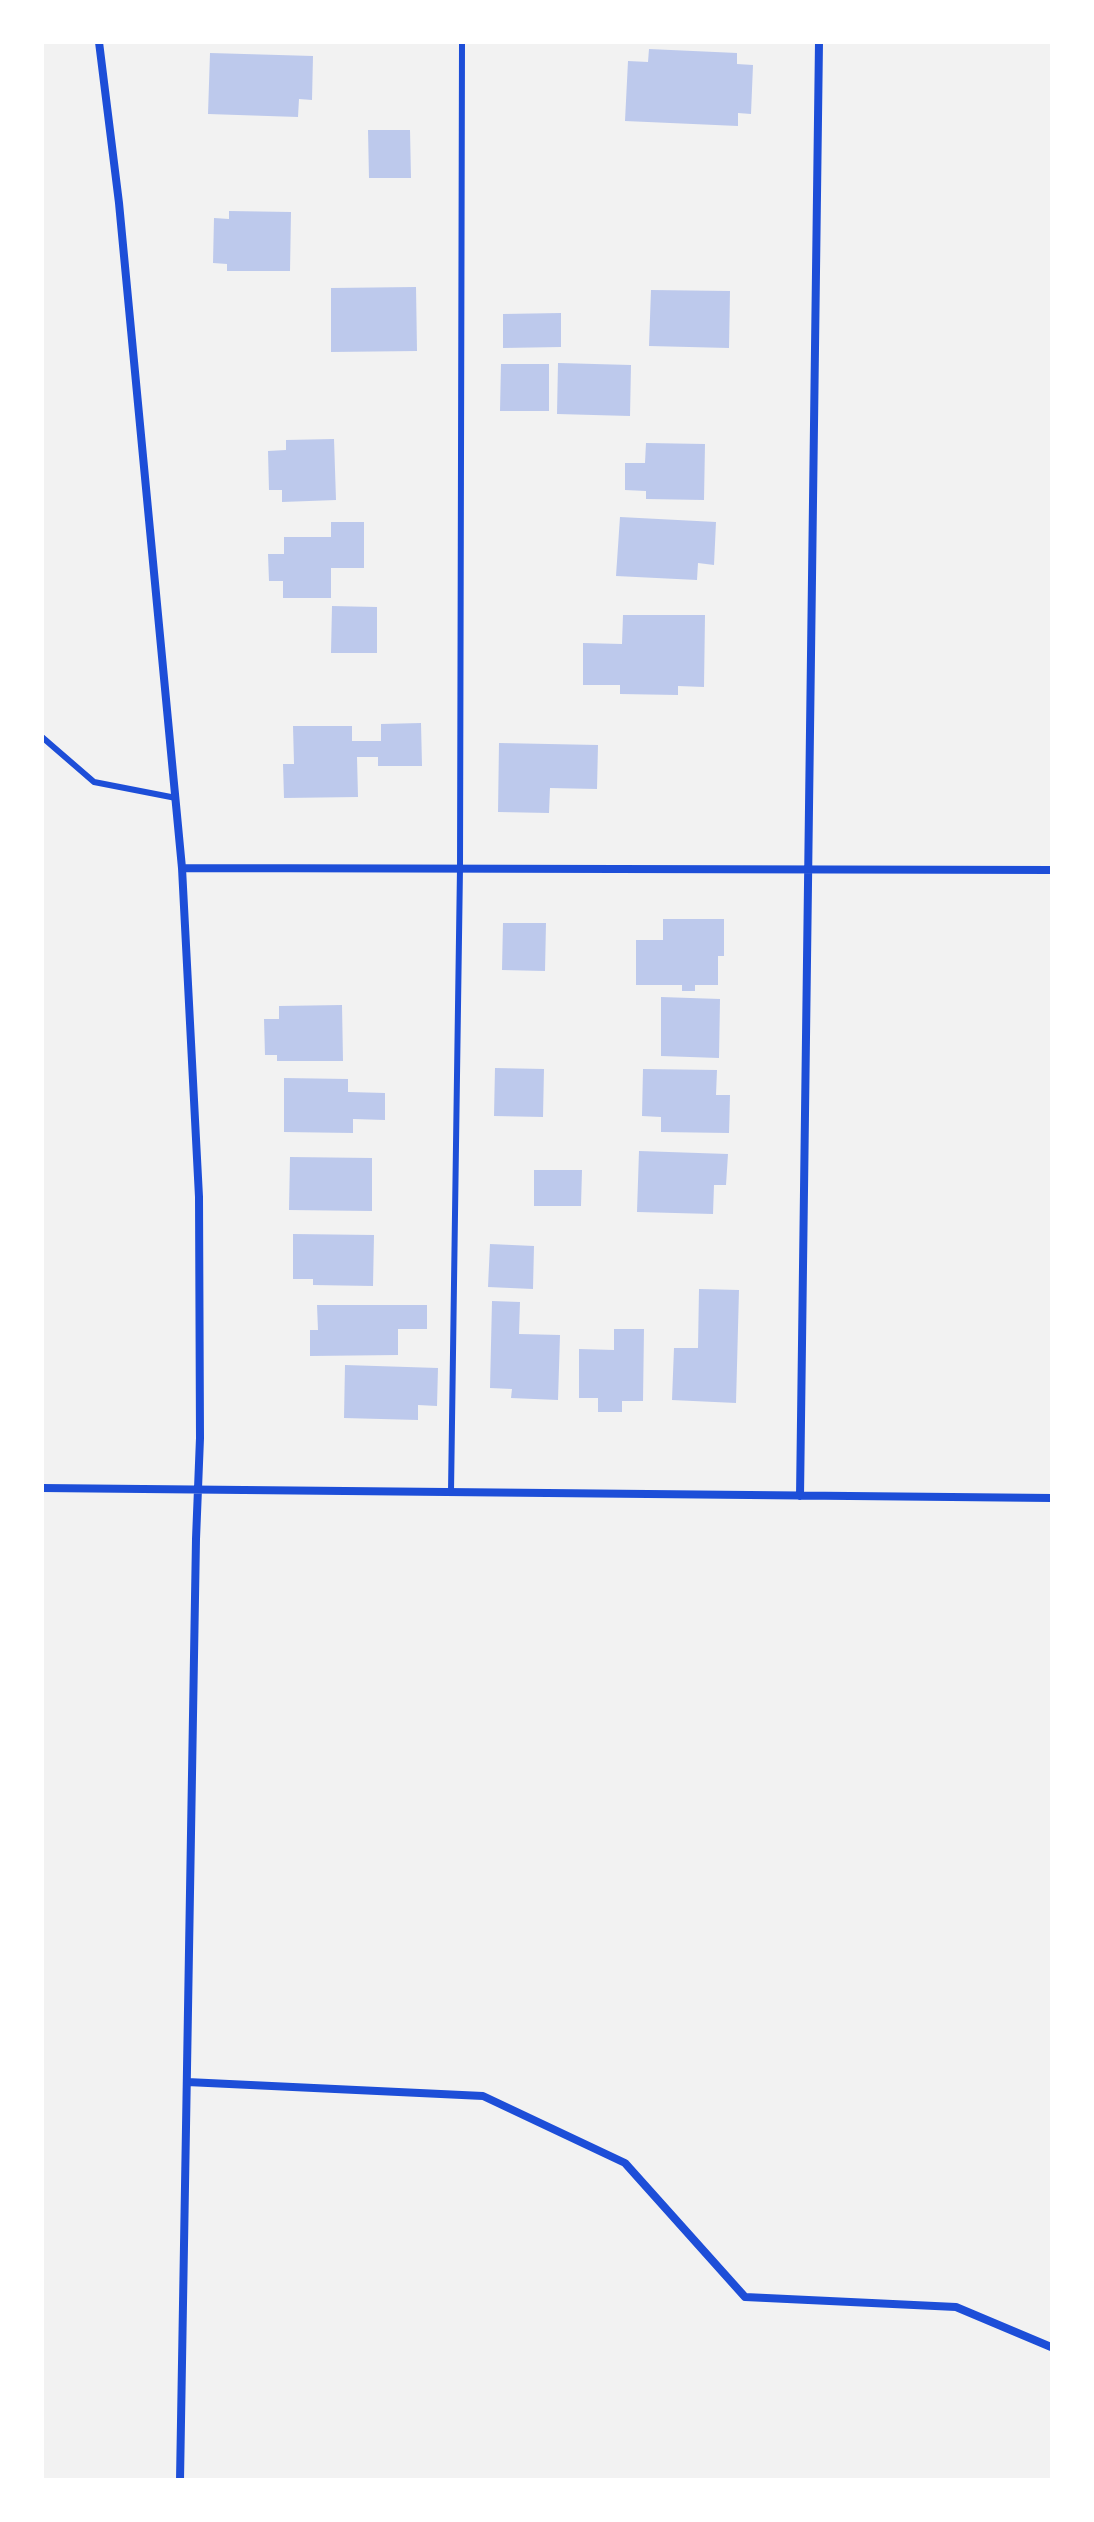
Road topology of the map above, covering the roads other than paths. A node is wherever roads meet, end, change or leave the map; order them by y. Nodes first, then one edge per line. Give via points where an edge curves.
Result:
1 (99, 42) edge
2 (462, 42) edge
3 (819, 42) edge
4 (42, 737) edge
5 (176, 798) junction
6 (182, 868) junction
7 (460, 868) junction
8 (809, 868) junction
9 (1052, 870) edge
10 (42, 1488) edge
11 (197, 1489) junction
12 (451, 1491) junction
13 (800, 1496) junction
14 (1052, 1498) edge
15 (187, 2082) junction
16 (1051, 2347) edge
17 (180, 2480) edge

1 - 5 street
2 - 7 lane
3 - 8 street
4 - 5 lane via 94,782
5 - 6 street
6 - 7 street
6 - 11 street via 199,1197
7 - 8 street
7 - 12 lane
8 - 9 street
8 - 13 street
10 - 11 street
11 - 12 street
11 - 15 street
12 - 13 street
13 - 14 street
15 - 16 street via 483,2096 625,2163 745,2297 956,2307
15 - 17 street

